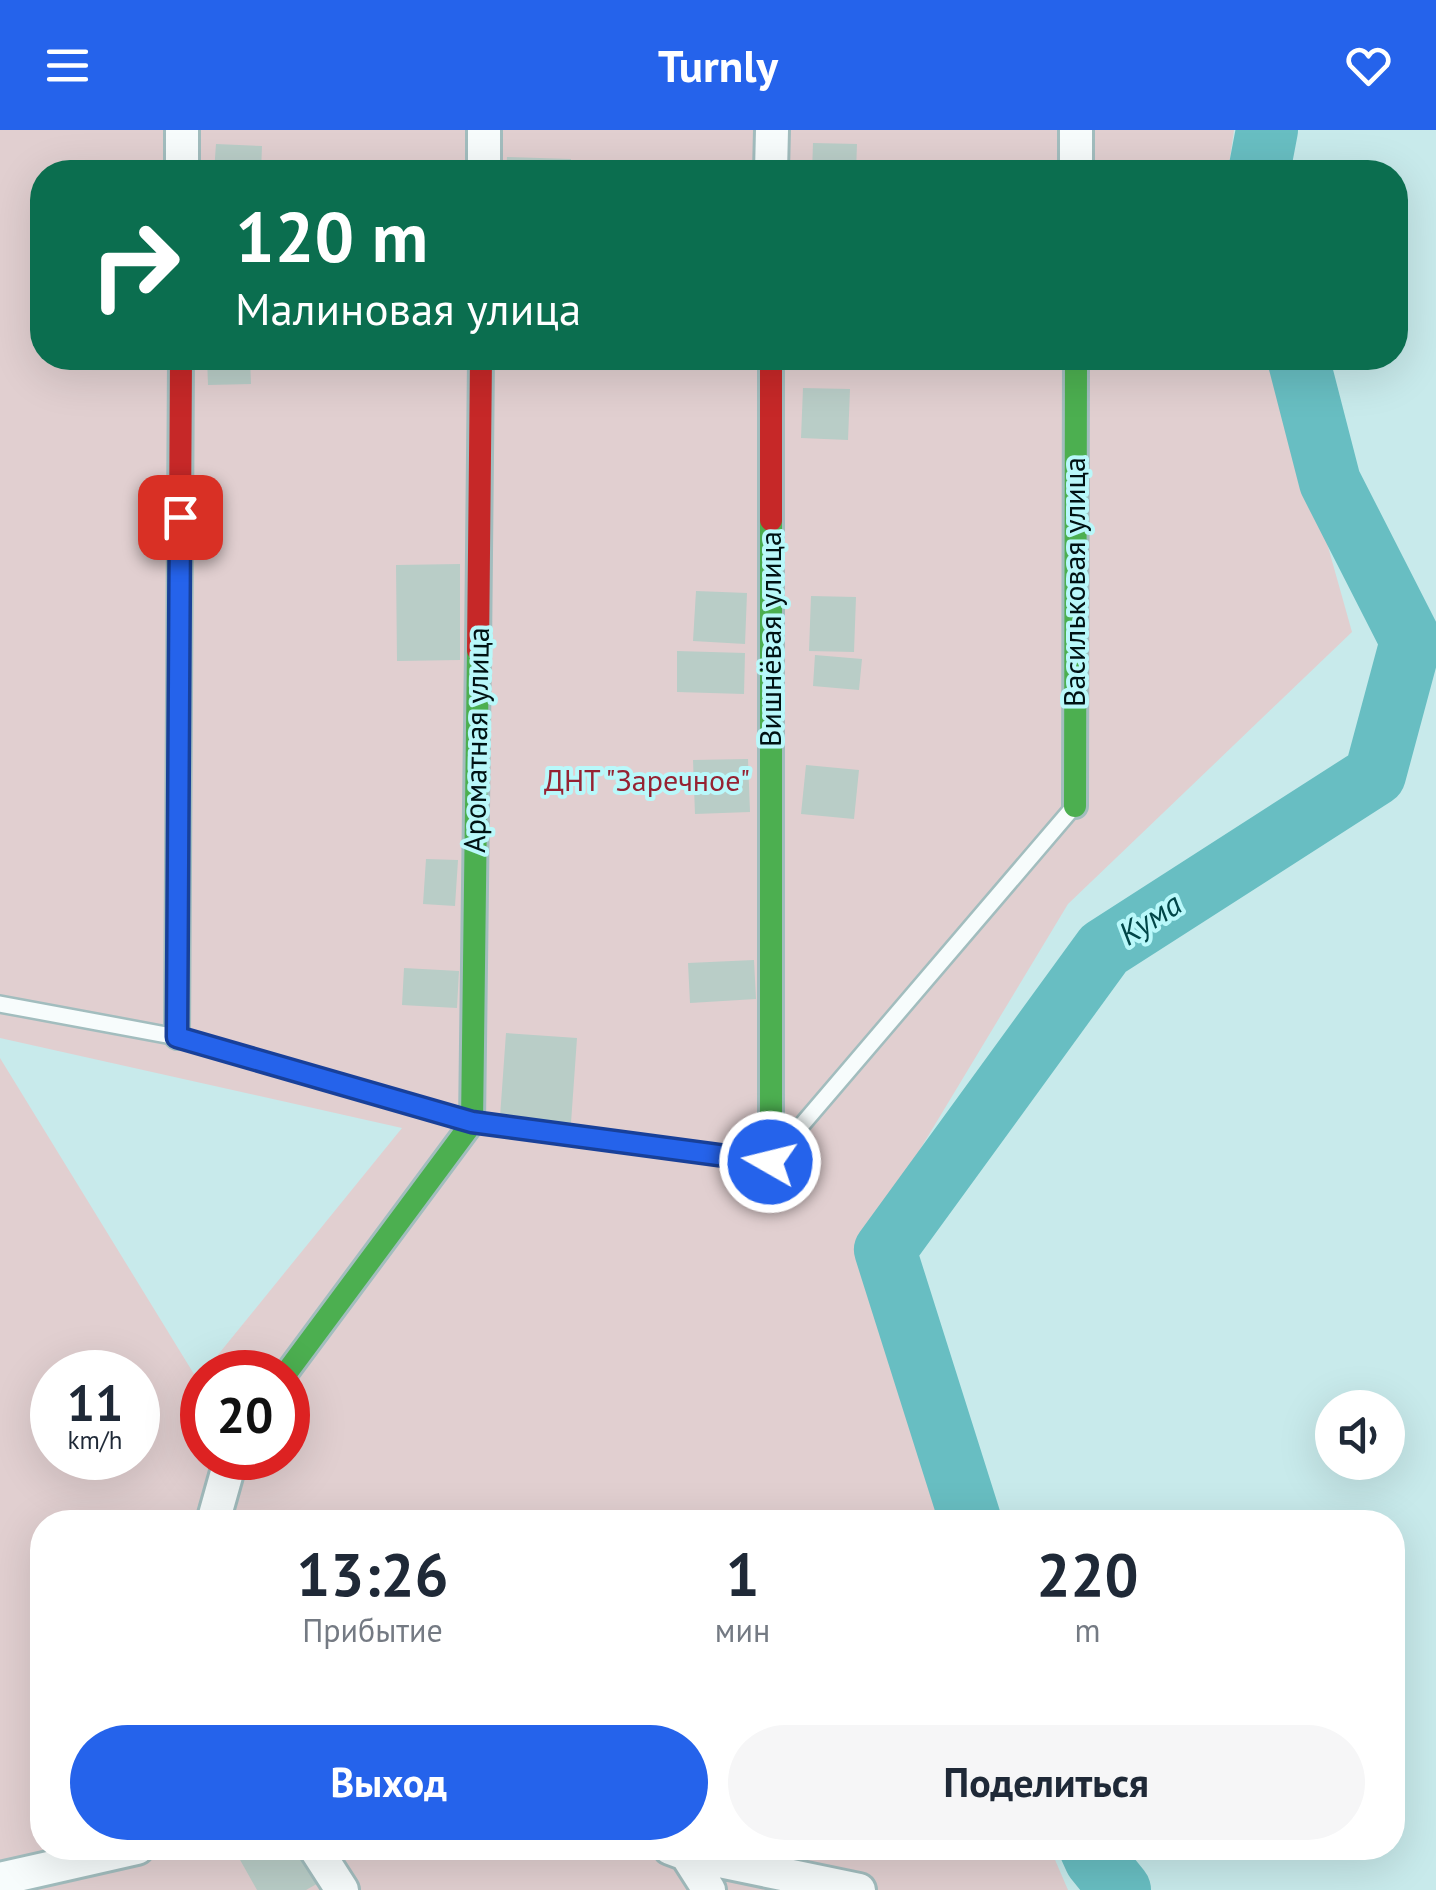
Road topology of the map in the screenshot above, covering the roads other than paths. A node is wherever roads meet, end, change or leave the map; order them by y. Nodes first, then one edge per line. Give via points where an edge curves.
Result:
1 (182, 130) edge
2 (484, 130) edge
3 (772, 130) edge
4 (1076, 130) edge
5 (182, 160) edge
6 (484, 160) edge
7 (772, 160) edge
8 (1076, 160) edge
9 (181, 370) edge
10 (482, 370) edge
11 (771, 370) edge
12 (1076, 370) edge
13 (1075, 806) joint
14 (0, 1004) edge
15 (177, 1037) junction
16 (472, 1122) junction
17 (770, 1162) junction
18 (303, 1350) edge
19 (224, 1480) edge
20 (216, 1510) edge
21 (87, 1860) edge
22 (323, 1860) edge
23 (686, 1860) edge
24 (723, 1860) edge
25 (0, 1881) edge
26 (4, 1890) edge
27 (342, 1890) edge
28 (709, 1890) edge
29 (859, 1890) edge

1 - 5 street
2 - 6 street
3 - 7 street
4 - 8 street
9 - 15 street
10 - 16 street, Ароматная улица
11 - 17 street, Вишнёвая улица
12 - 13 street, Васильковая улица
13 - 17 lane
14 - 15 lane
15 - 16 lane
16 - 17 lane
16 - 18 street
19 - 20 street
21 - 25 street
22 - 27 street
23 - 28 street
24 - 29 street
25 - 26 street

